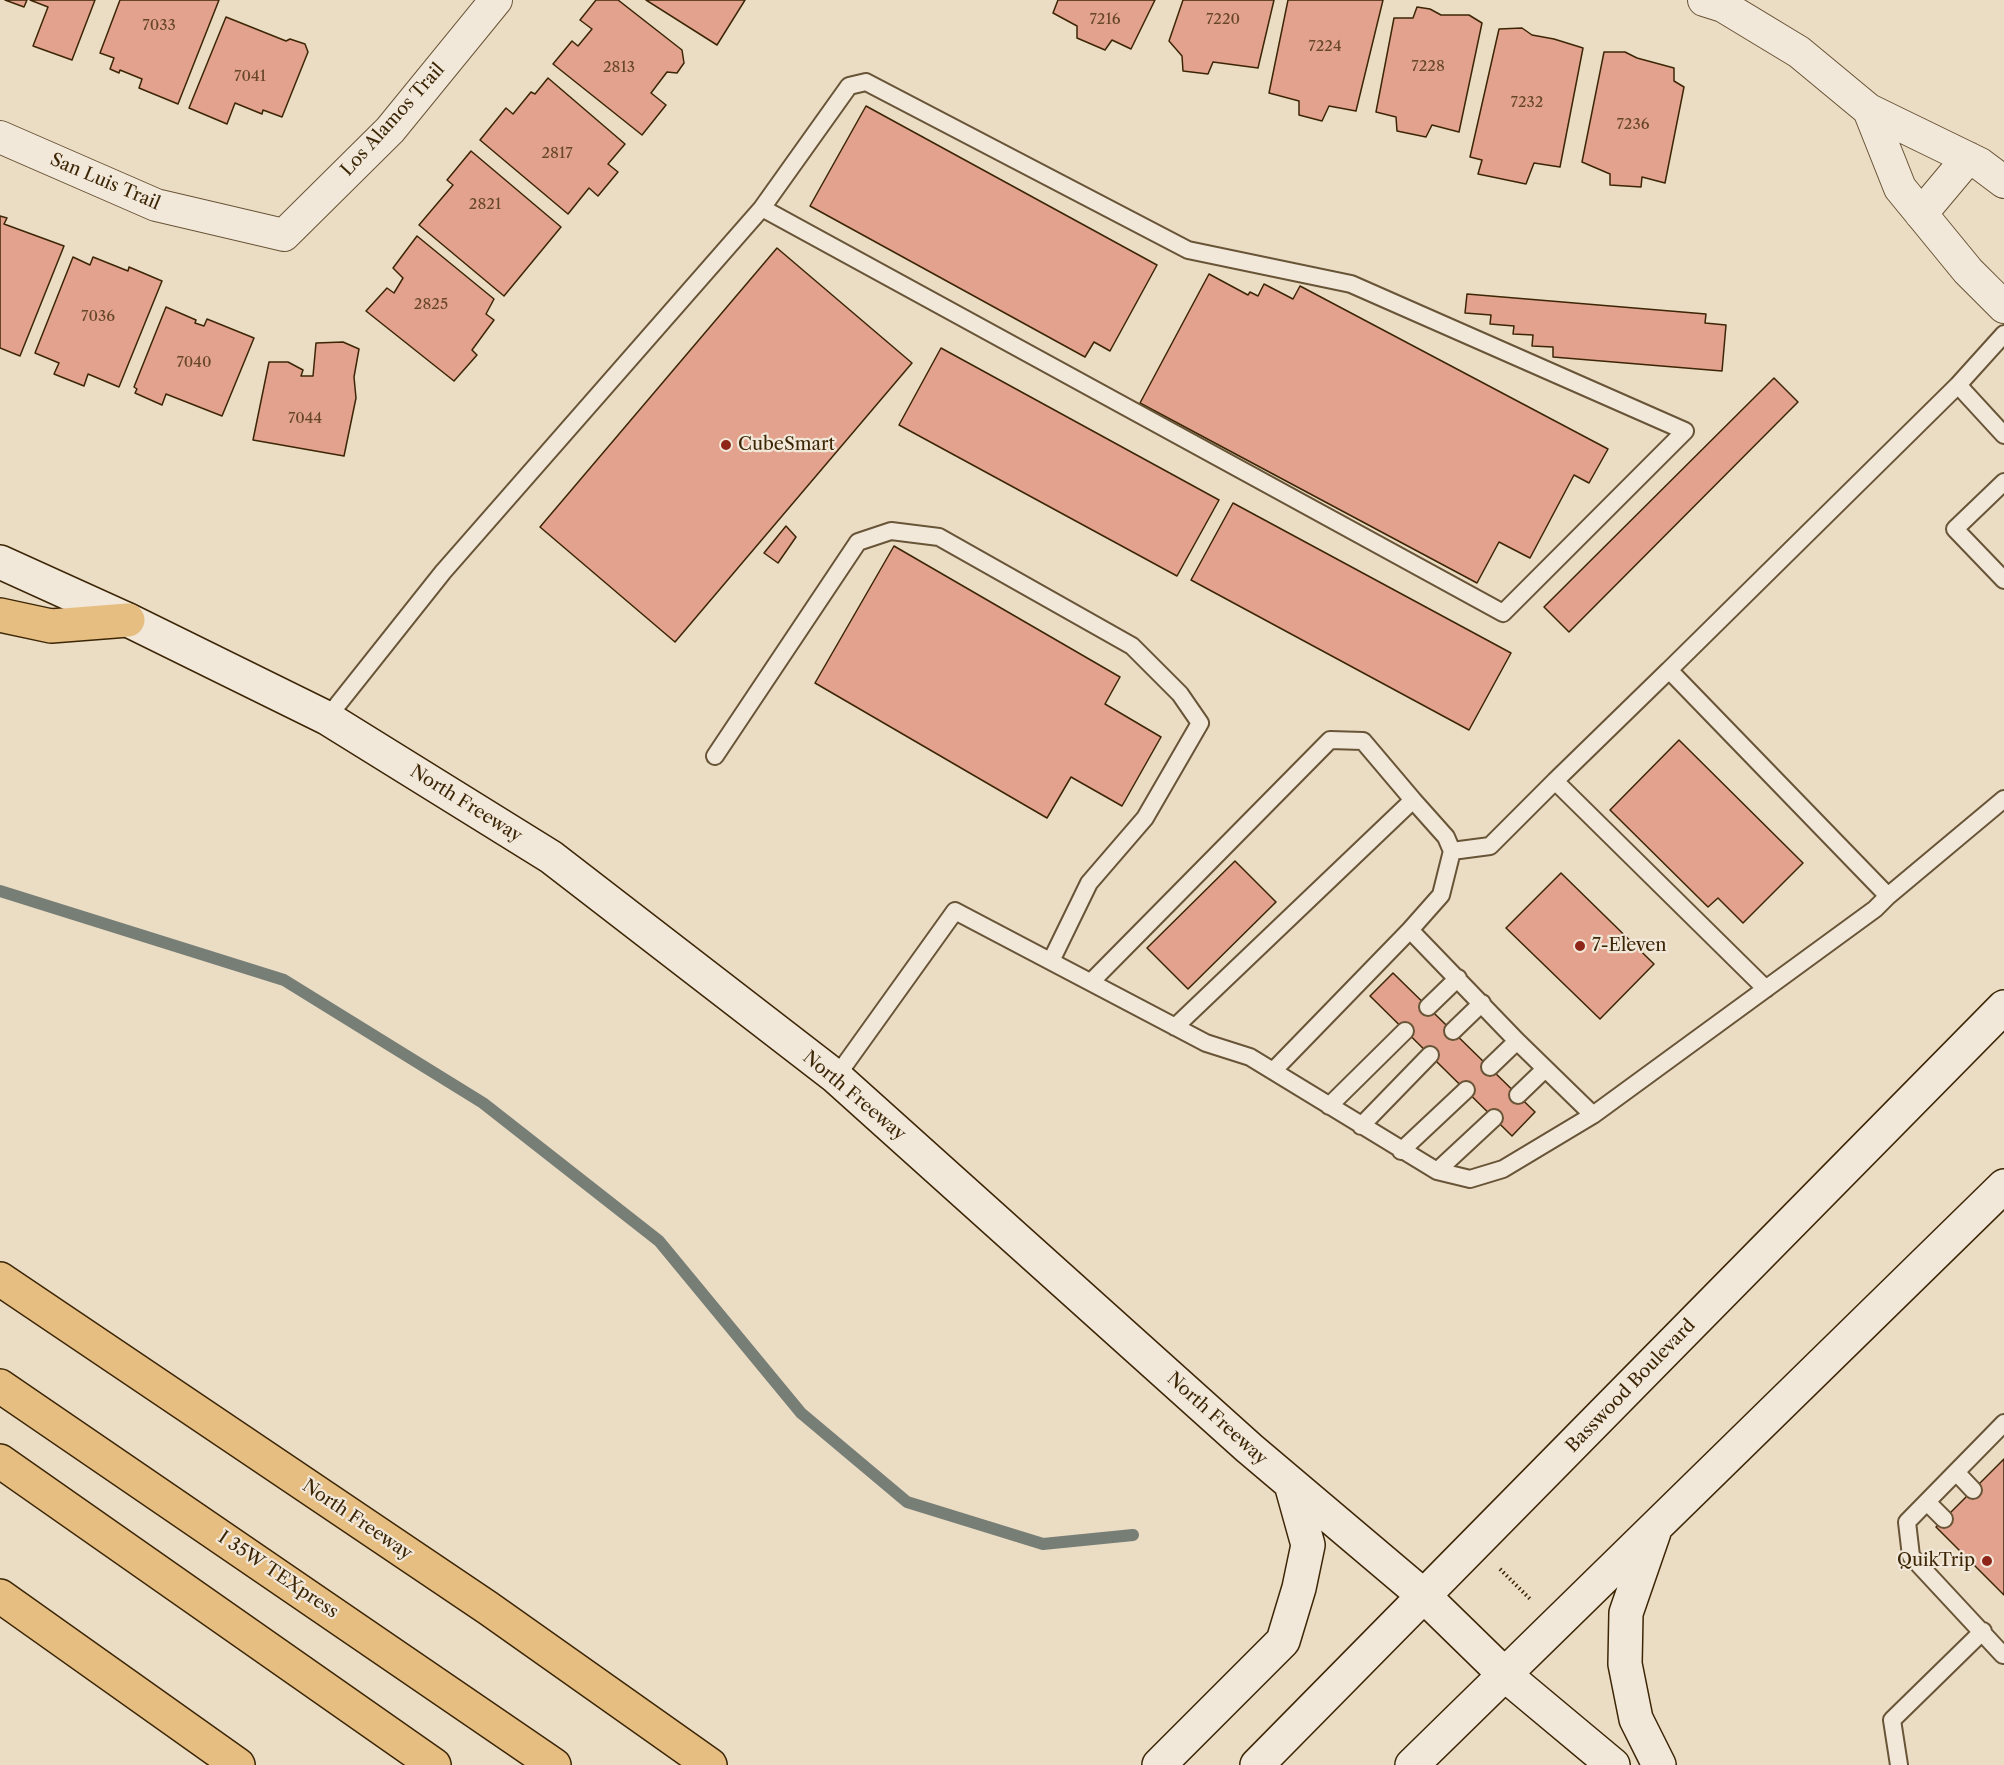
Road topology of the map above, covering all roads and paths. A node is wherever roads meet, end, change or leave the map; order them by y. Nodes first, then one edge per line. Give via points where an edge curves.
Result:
1 (496, 0) edge
2 (1704, 0) edge
3 (1869, 110) junction
4 (0, 137) edge
5 (1968, 158) junction
6 (2004, 182) edge
7 (762, 208) junction
8 (1921, 214) junction
9 (284, 235) joint
10 (2004, 307) edge
11 (2004, 334) edge
12 (1958, 385) junction
13 (2004, 435) edge
14 (2004, 482) edge
15 (0, 562) edge
16 (2004, 580) edge
17 (0, 615) edge
18 (128, 620) junction
19 (1669, 670) junction
20 (327, 718) junction
21 (715, 756) dead end
22 (1555, 781) junction
23 (2004, 799) edge
24 (1413, 800) junction
25 (1452, 851) junction
26 (1888, 896) junction
27 (1410, 930) junction
28 (1051, 961) junction
29 (1458, 978) junction
30 (1091, 982) junction
31 (1766, 989) junction
32 (1482, 1003) junction
33 (1428, 1007) dead end
34 (2004, 1007) edge
35 (1175, 1027) junction
36 (1405, 1031) dead end
37 (1453, 1031) dead end
38 (1517, 1041) junction
39 (1430, 1055) dead end
40 (1490, 1067) dead end
41 (1545, 1069) junction
42 (1273, 1071) junction
43 (836, 1077) junction
44 (1466, 1090) dead end
45 (1518, 1095) dead end
46 (1329, 1106) junction
47 (1593, 1115) junction
48 (1494, 1118) dead end
49 (1361, 1126) junction
50 (1401, 1150) junction
51 (1437, 1171) junction
52 (2004, 1186) edge
53 (0, 1279) edge
54 (0, 1386) edge
55 (2001, 1431) edge
56 (0, 1461) edge
57 (1956, 1472) junction
58 (1291, 1484) junction
59 (1973, 1490) dead end
60 (1927, 1502) junction
61 (1944, 1519) dead end
62 (1657, 1525) junction
63 (1500, 1569) dead end
64 (0, 1596) edge
65 (1424, 1596) junction
66 (1534, 1603) dead end
67 (1983, 1631) junction
68 (2004, 1655) edge
69 (1504, 1674) junction
70 (238, 1765) edge
71 (434, 1765) edge
72 (554, 1765) edge
73 (710, 1765) edge
74 (1159, 1765) edge
75 (1257, 1765) edge
76 (1412, 1765) edge
77 (1613, 1765) edge
78 (1659, 1765) edge
79 (1899, 1765) edge

1 - 9 street, Los Alamos Trail via 390,130
2 - 3 street via 1723,6 1799,52
3 - 5 street
3 - 8 street via 1899,188
4 - 9 street, San Luis Trail via 156,205
5 - 6 street
5 - 8 street
7 - 7 lane via 1503,613 1685,431 1351,284 1188,250 866,82 849,86
7 - 20 lane via 443,572
8 - 10 street
11 - 12 lane
12 - 13 lane
12 - 19 lane
14 - 16 lane via 1955,529
15 - 18 main road, North Freeway
17 - 18 highway via 51,626
18 - 20 main road, North Freeway
19 - 22 lane
19 - 26 lane
20 - 43 main road, North Freeway via 551,856
21 - 28 lane via 858,542 891,531 939,537 1132,646 1180,694 1200,723 1145,818 1089,883
22 - 25 lane via 1490,846
22 - 31 lane
23 - 26 lane
24 - 25 lane via 1446,837
24 - 30 lane via 1363,741 1330,740
24 - 35 lane
25 - 27 lane via 1441,895
26 - 31 lane
27 - 29 lane
27 - 42 lane
28 - 30 lane
28 - 43 lane via 955,911
29 - 32 lane
29 - 33 lane
30 - 35 lane
31 - 47 lane
32 - 37 lane
32 - 38 lane
34 - 65 main road, Basswood Boulevard
35 - 42 lane via 1206,1043 1250,1057
36 - 46 lane
38 - 40 lane
38 - 41 lane
39 - 49 lane
41 - 45 lane
41 - 47 lane
42 - 46 lane
43 - 58 main road, North Freeway
44 - 50 lane
46 - 49 lane
47 - 51 lane via 1503,1168 1470,1179
48 - 51 lane
49 - 50 lane
50 - 51 lane
52 - 62 main road
53 - 73 highway, North Freeway via 488,1608
54 - 72 highway, I 35W TEXpress
55 - 57 lane
56 - 71 highway
57 - 59 lane
57 - 60 lane
58 - 65 main road, North Freeway
58 - 74 main road via 1308,1545 1283,1641
60 - 61 lane
60 - 67 lane via 1907,1522 1911,1556
62 - 69 main road
62 - 78 main road via 1626,1614 1625,1664 1636,1719
63 - 66 path
64 - 70 highway
65 - 69 main road, North Freeway
65 - 75 main road, Basswood Boulevard
67 - 68 lane
67 - 79 lane via 1892,1720
69 - 76 main road
69 - 77 main road, North Freeway

